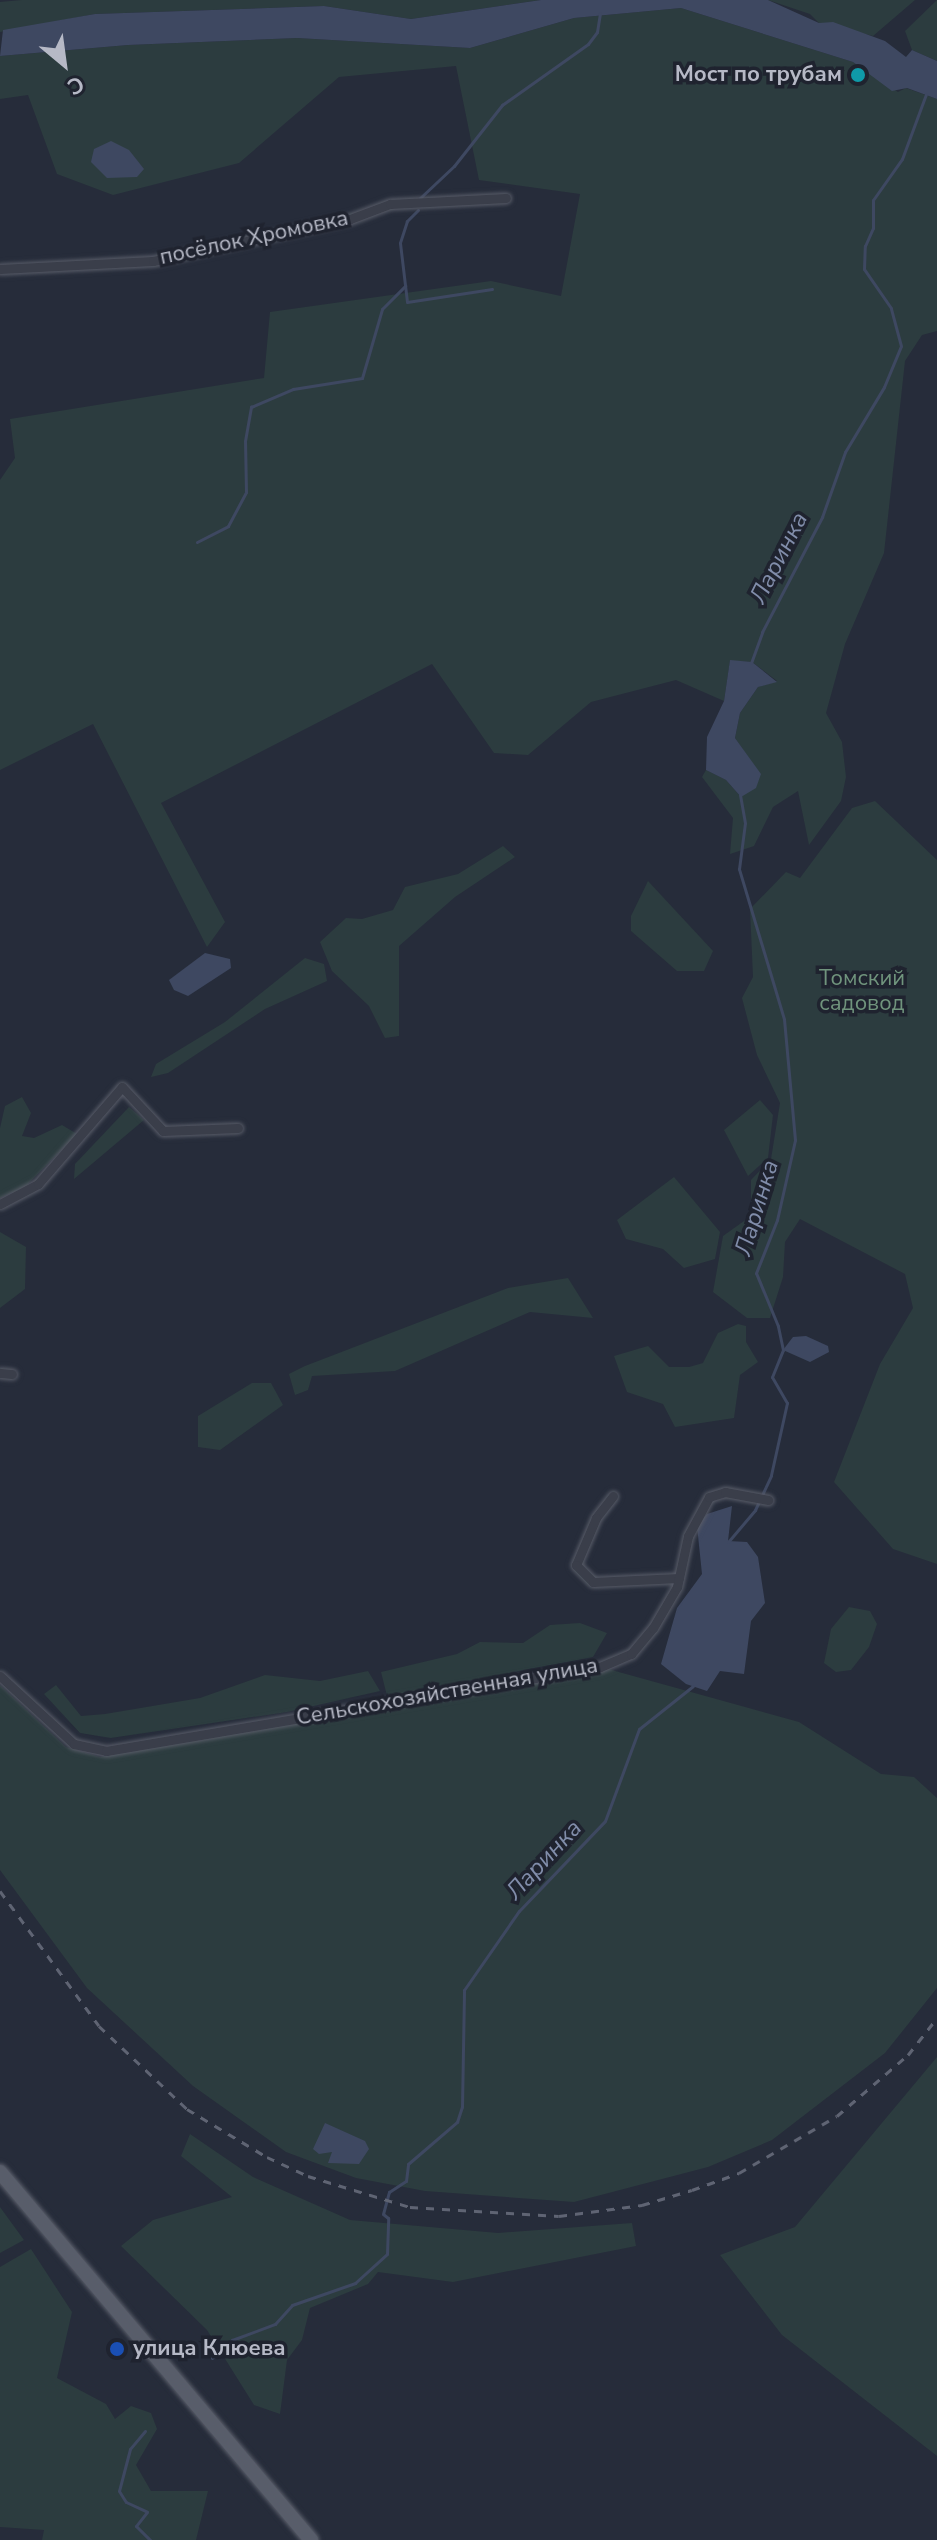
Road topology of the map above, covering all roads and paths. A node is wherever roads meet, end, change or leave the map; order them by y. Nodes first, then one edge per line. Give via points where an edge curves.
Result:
1 (506, 198) dead end
2 (0, 269) edge
3 (238, 1128) dead end
4 (0, 1204) edge
5 (0, 1373) edge
6 (12, 1374) dead end
7 (613, 1496) dead end
8 (768, 1500) dead end
9 (679, 1578) junction
10 (0, 1676) edge
11 (0, 2172) edge
12 (311, 2540) edge

1 - 2 street, посёлок Хромовка via 390,204 350,219 153,261
3 - 4 street via 163,1131 122,1087 38,1184
5 - 6 street
7 - 9 street via 596,1518 576,1565 593,1582
8 - 9 street, Сельскохозяйственная улица via 754,1494 709,1497 688,1536
9 - 10 street, Сельскохозяйственная улица via 653,1628 631,1654 600,1667 106,1751 74,1744
11 - 12 main road

